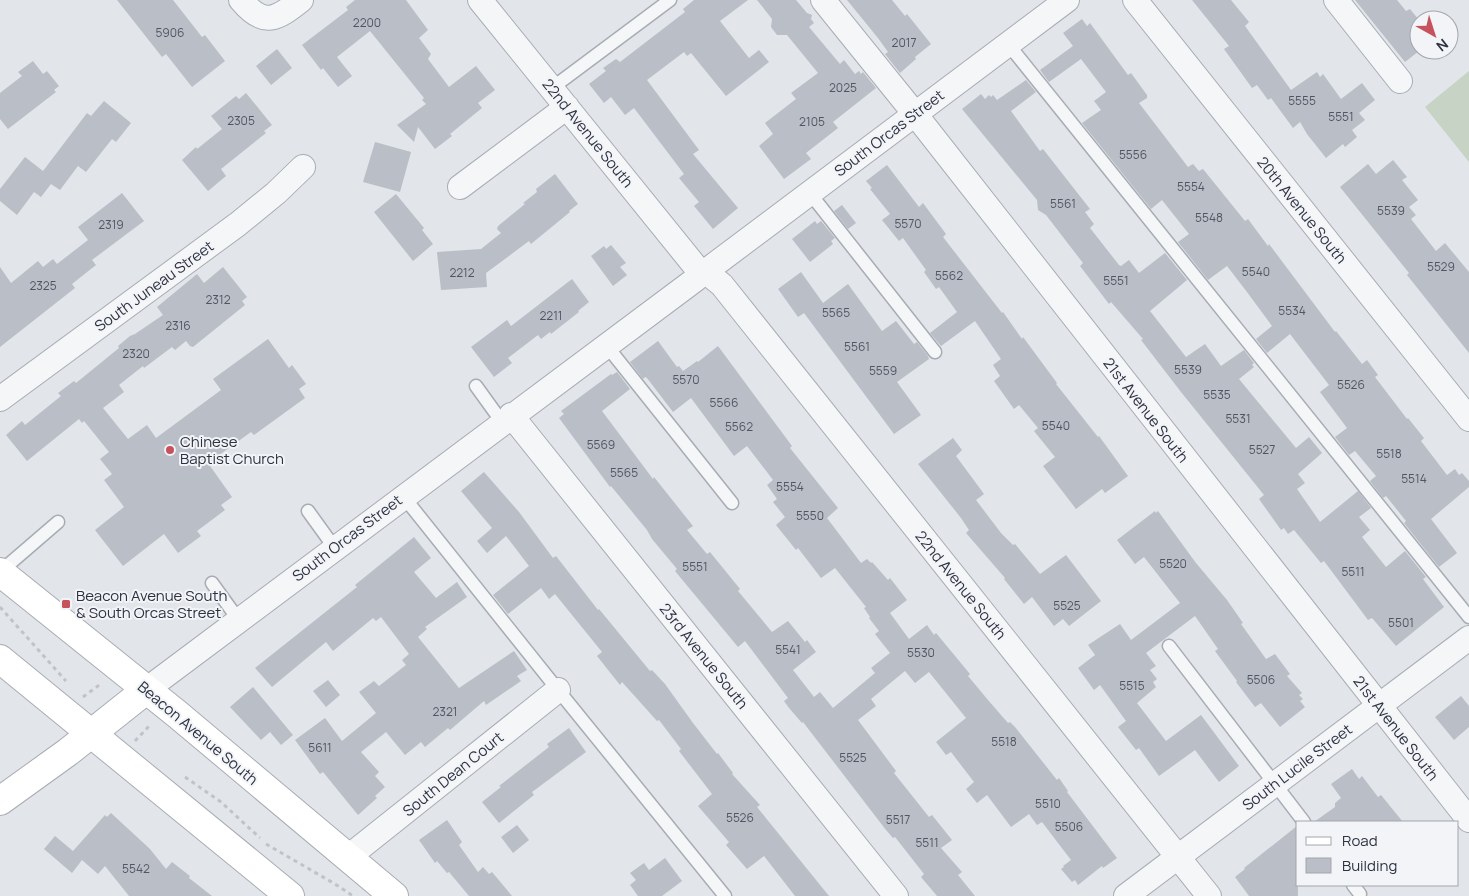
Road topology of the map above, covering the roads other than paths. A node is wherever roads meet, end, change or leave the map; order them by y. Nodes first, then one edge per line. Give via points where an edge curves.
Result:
1 (241, 0) edge
2 (301, 0) edge
3 (480, 0) edge
4 (670, 0) edge
5 (823, 0) edge
6 (1067, 0) edge
7 (1135, 0) edge
8 (1336, 0) edge
9 (1008, 44) junction
10 (1400, 81) dead end
11 (552, 88) junction
12 (566, 107) junction
13 (915, 114) junction
14 (303, 167) dead end
15 (460, 187) dead end
16 (809, 192) junction
17 (703, 272) junction
18 (606, 345) junction
19 (935, 352) dead end
20 (476, 386) dead end
21 (0, 398) edge
22 (507, 419) junction
23 (1469, 419) edge
24 (404, 496) junction
25 (732, 503) dead end
26 (308, 511) dead end
27 (58, 522) dead end
28 (334, 547) junction
29 (0, 572) edge
30 (212, 583) dead end
31 (1469, 617) edge
32 (238, 619) junction
33 (1469, 638) edge
34 (1169, 646) dead end
35 (0, 659) edge
36 (146, 690) junction
37 (558, 690) junction
38 (1378, 706) junction
39 (91, 733) junction
40 (1274, 784) junction
41 (0, 801) edge
42 (1469, 820) edge
43 (1303, 821) edge
44 (1178, 857) junction
45 (348, 858) junction
46 (290, 896) edge
47 (394, 896) edge
48 (725, 896) edge
49 (896, 896) edge
50 (1126, 896) edge
51 (1209, 896) edge

1 - 2 street via 263,18 281,16
3 - 11 street, 22nd Avenue South
4 - 11 lane
5 - 13 street, 21st Avenue South
6 - 9 street, South Orcas Street
7 - 23 street, 20th Avenue South
8 - 10 street
9 - 13 street, South Orcas Street
9 - 31 lane
11 - 12 street, 22nd Avenue South
12 - 15 street
12 - 17 street, 22nd Avenue South
13 - 16 street, South Orcas Street
13 - 38 street, 21st Avenue South
14 - 21 street, South Juneau Street via 238,224
16 - 17 street, South Orcas Street
16 - 19 lane
17 - 18 street, South Orcas Street
17 - 44 street, 22nd Avenue South via 728,293
18 - 22 street, South Orcas Street
18 - 25 lane
20 - 22 lane
22 - 24 street, South Orcas Street
22 - 49 street, 23rd Avenue South
24 - 28 street, South Orcas Street
24 - 37 lane
26 - 28 lane
27 - 29 lane
28 - 32 street, South Orcas Street
29 - 36 main road, Beacon Avenue South
30 - 32 lane
32 - 36 street, South Orcas Street
33 - 38 street, South Lucile Street
34 - 40 lane
35 - 39 main road
36 - 39 main road, South Orcas Street
36 - 45 main road, Beacon Avenue South
37 - 45 street, South Dean Court
37 - 48 lane
38 - 40 street, South Lucile Street
38 - 42 street, 21st Avenue South
39 - 41 main road, South Orcas Street
39 - 46 main road
40 - 43 lane
40 - 44 street, South Lucile Street
44 - 50 street, South Lucile Street
44 - 51 street, 22nd Avenue South
45 - 47 main road, Beacon Avenue South

